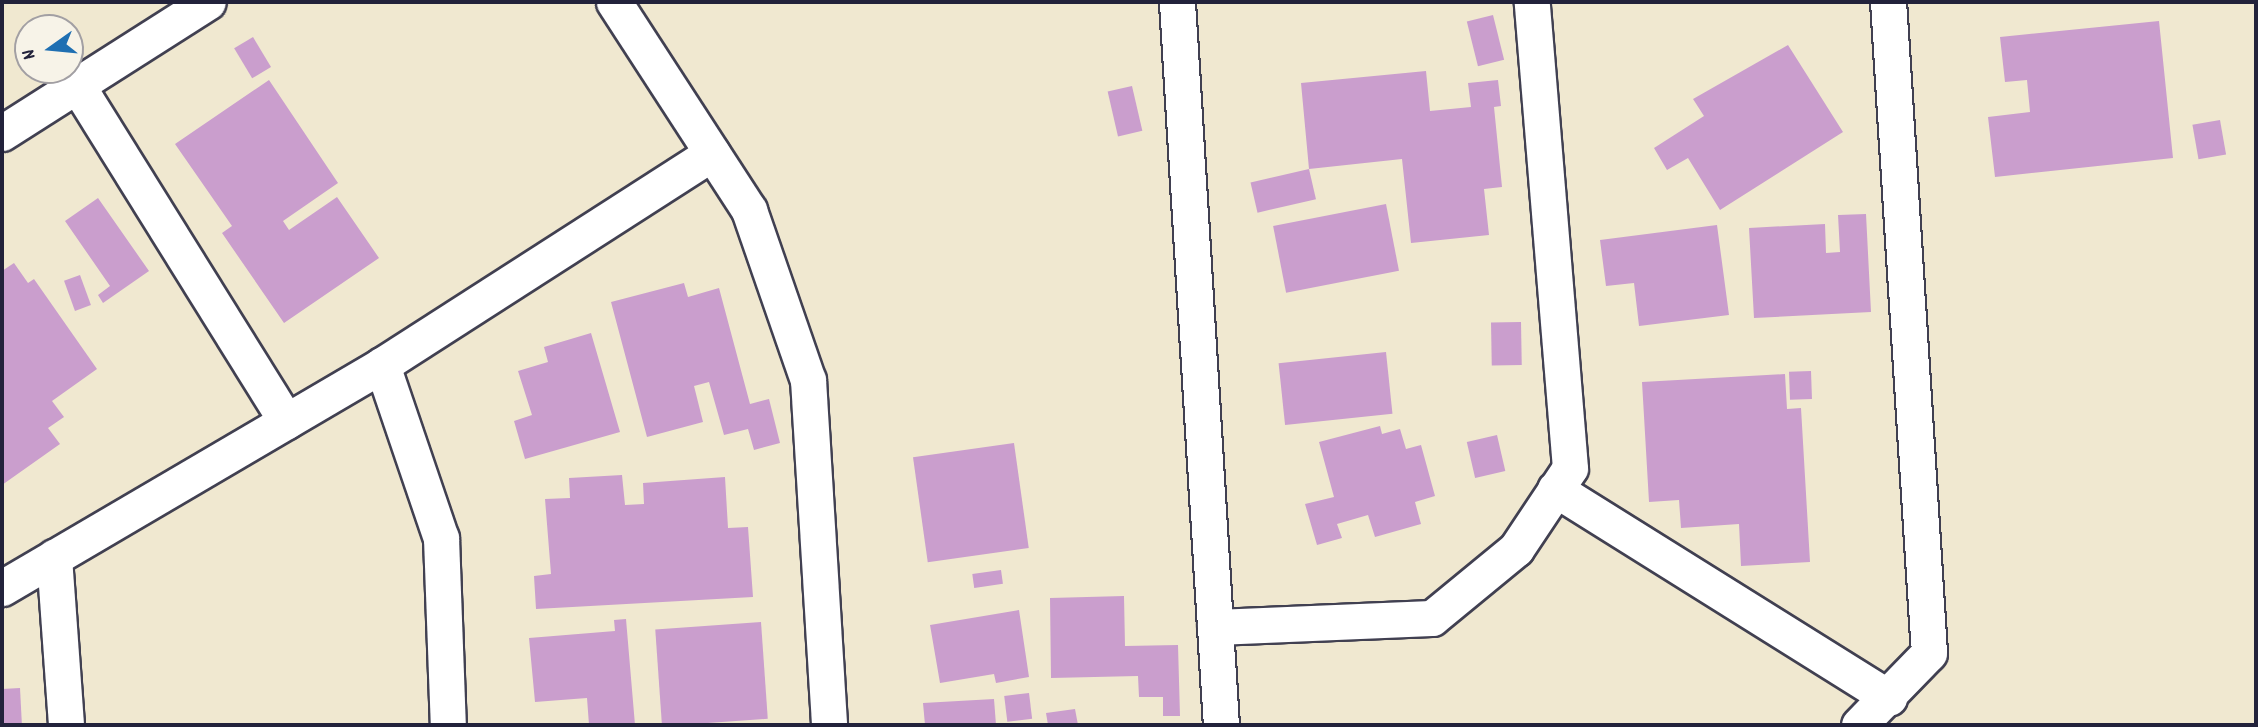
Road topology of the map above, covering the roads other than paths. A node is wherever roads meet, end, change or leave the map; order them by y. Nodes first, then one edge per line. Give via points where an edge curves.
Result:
1 (207, 2) edge
2 (614, 2) edge
3 (1177, 2) edge
4 (1532, 2) edge
5 (1888, 2) edge
6 (77, 85) junction
7 (2, 134) edge
8 (712, 153) junction
9 (382, 365) junction
10 (286, 421) junction
11 (1555, 489) junction
12 (54, 557) junction
13 (2, 588) edge
14 (1215, 627) junction
15 (1889, 698) junction
16 (66, 725) edge
17 (448, 725) edge
18 (829, 725) edge
19 (1221, 725) edge
20 (1859, 725) edge

1 - 6 street
2 - 8 street
3 - 14 street
4 - 11 street via 1570,468
5 - 15 street via 1929,653
6 - 7 street
6 - 10 street
8 - 9 street
8 - 18 street via 749,210 808,380
9 - 10 street
9 - 17 street via 441,538
10 - 12 street
11 - 14 street via 1516,549 1432,618
11 - 15 street
12 - 13 street
12 - 16 street
14 - 19 street
15 - 20 street

